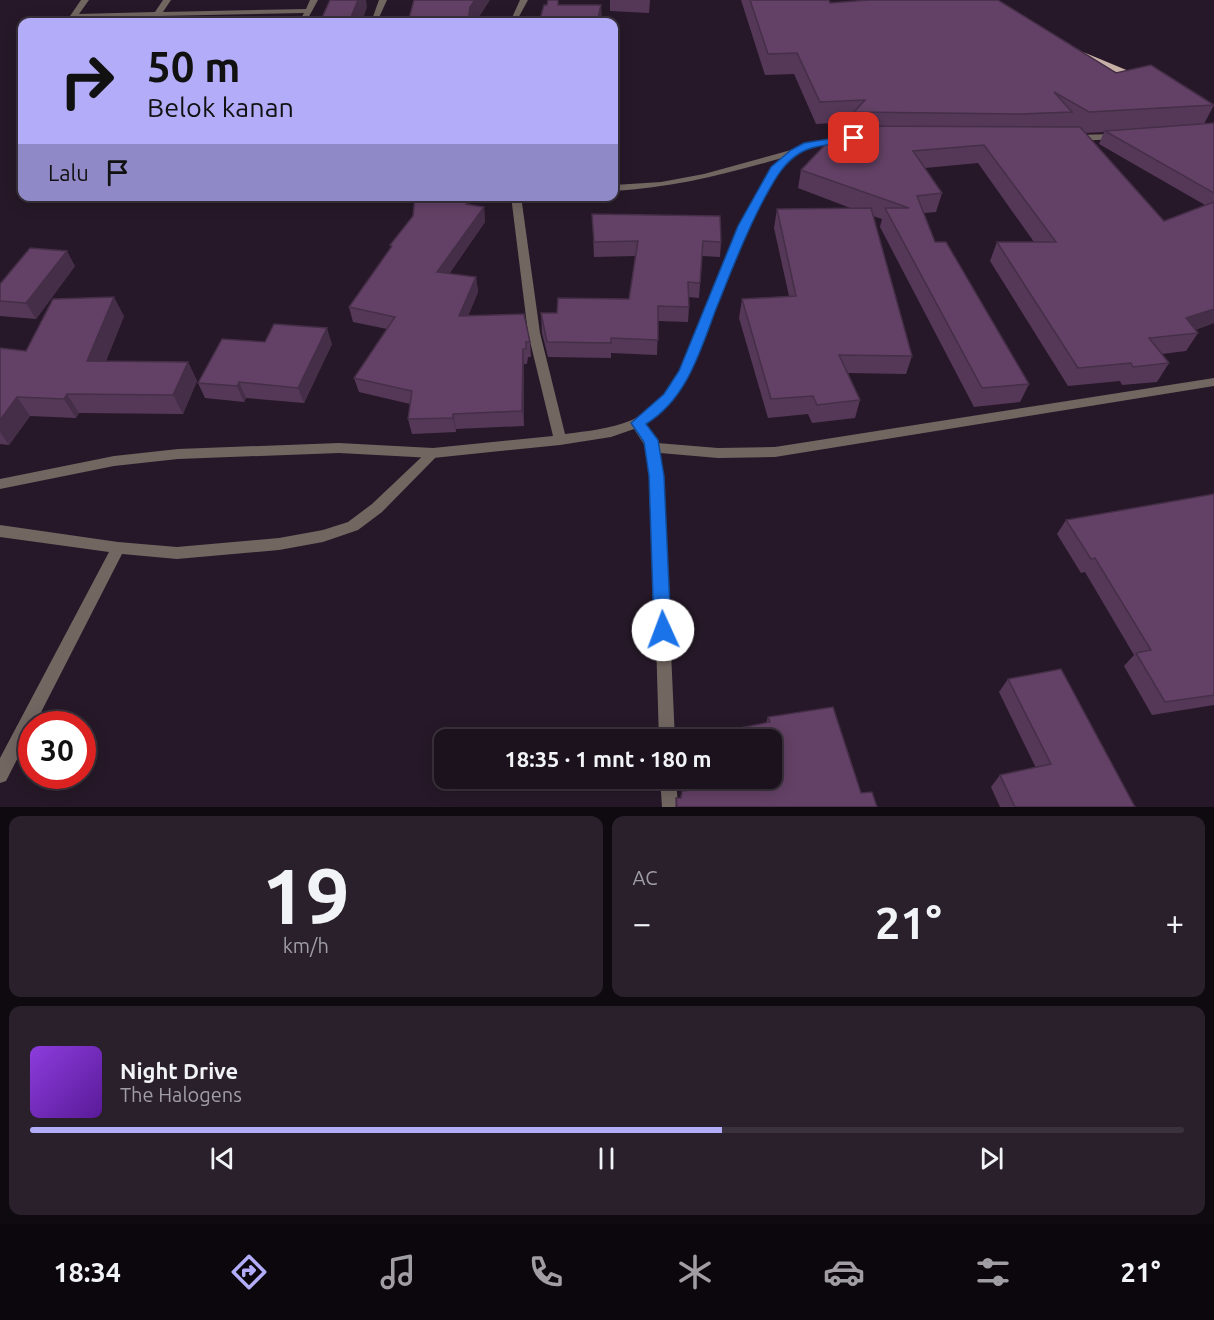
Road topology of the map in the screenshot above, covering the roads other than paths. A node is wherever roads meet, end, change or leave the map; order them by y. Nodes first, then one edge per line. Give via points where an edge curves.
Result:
1 (85, 0) edge
2 (167, 0) edge
3 (314, 0) edge
4 (383, 0) edge
5 (524, 0) edge
6 (307, 11) junction
7 (72, 18) edge
8 (155, 18) edge
9 (173, 18) edge
10 (304, 18) edge
11 (376, 18) edge
12 (515, 18) edge
13 (1069, 49) edge
14 (1151, 82) edge
15 (1128, 137) edge
16 (854, 138) edge
17 (1059, 139) edge
18 (795, 152) junction
19 (618, 188) edge
20 (517, 201) edge
21 (1214, 382) edge
22 (638, 423) junction
23 (560, 440) junction
24 (653, 448) junction
25 (433, 453) junction
26 (0, 484) edge
27 (0, 531) edge
28 (118, 548) junction
29 (667, 729) edge
30 (0, 775) edge
31 (669, 789) edge
32 (670, 807) edge

1 - 7 street
2 - 8 street
3 - 6 street
4 - 11 street
5 - 12 street
6 - 9 street
6 - 10 street
13 - 14 main road
15 - 17 street
16 - 18 street via 808,145
18 - 19 street via 683,183
18 - 22 street via 775,169 744,226 685,372 669,397
20 - 23 street via 534,333
21 - 24 street via 775,452
22 - 23 street via 611,432
22 - 24 street
23 - 25 street
24 - 29 street
25 - 26 street via 339,448 178,454 114,461
25 - 28 street via 377,508 352,526 324,536 177,553
27 - 28 street
28 - 30 street
31 - 32 street

